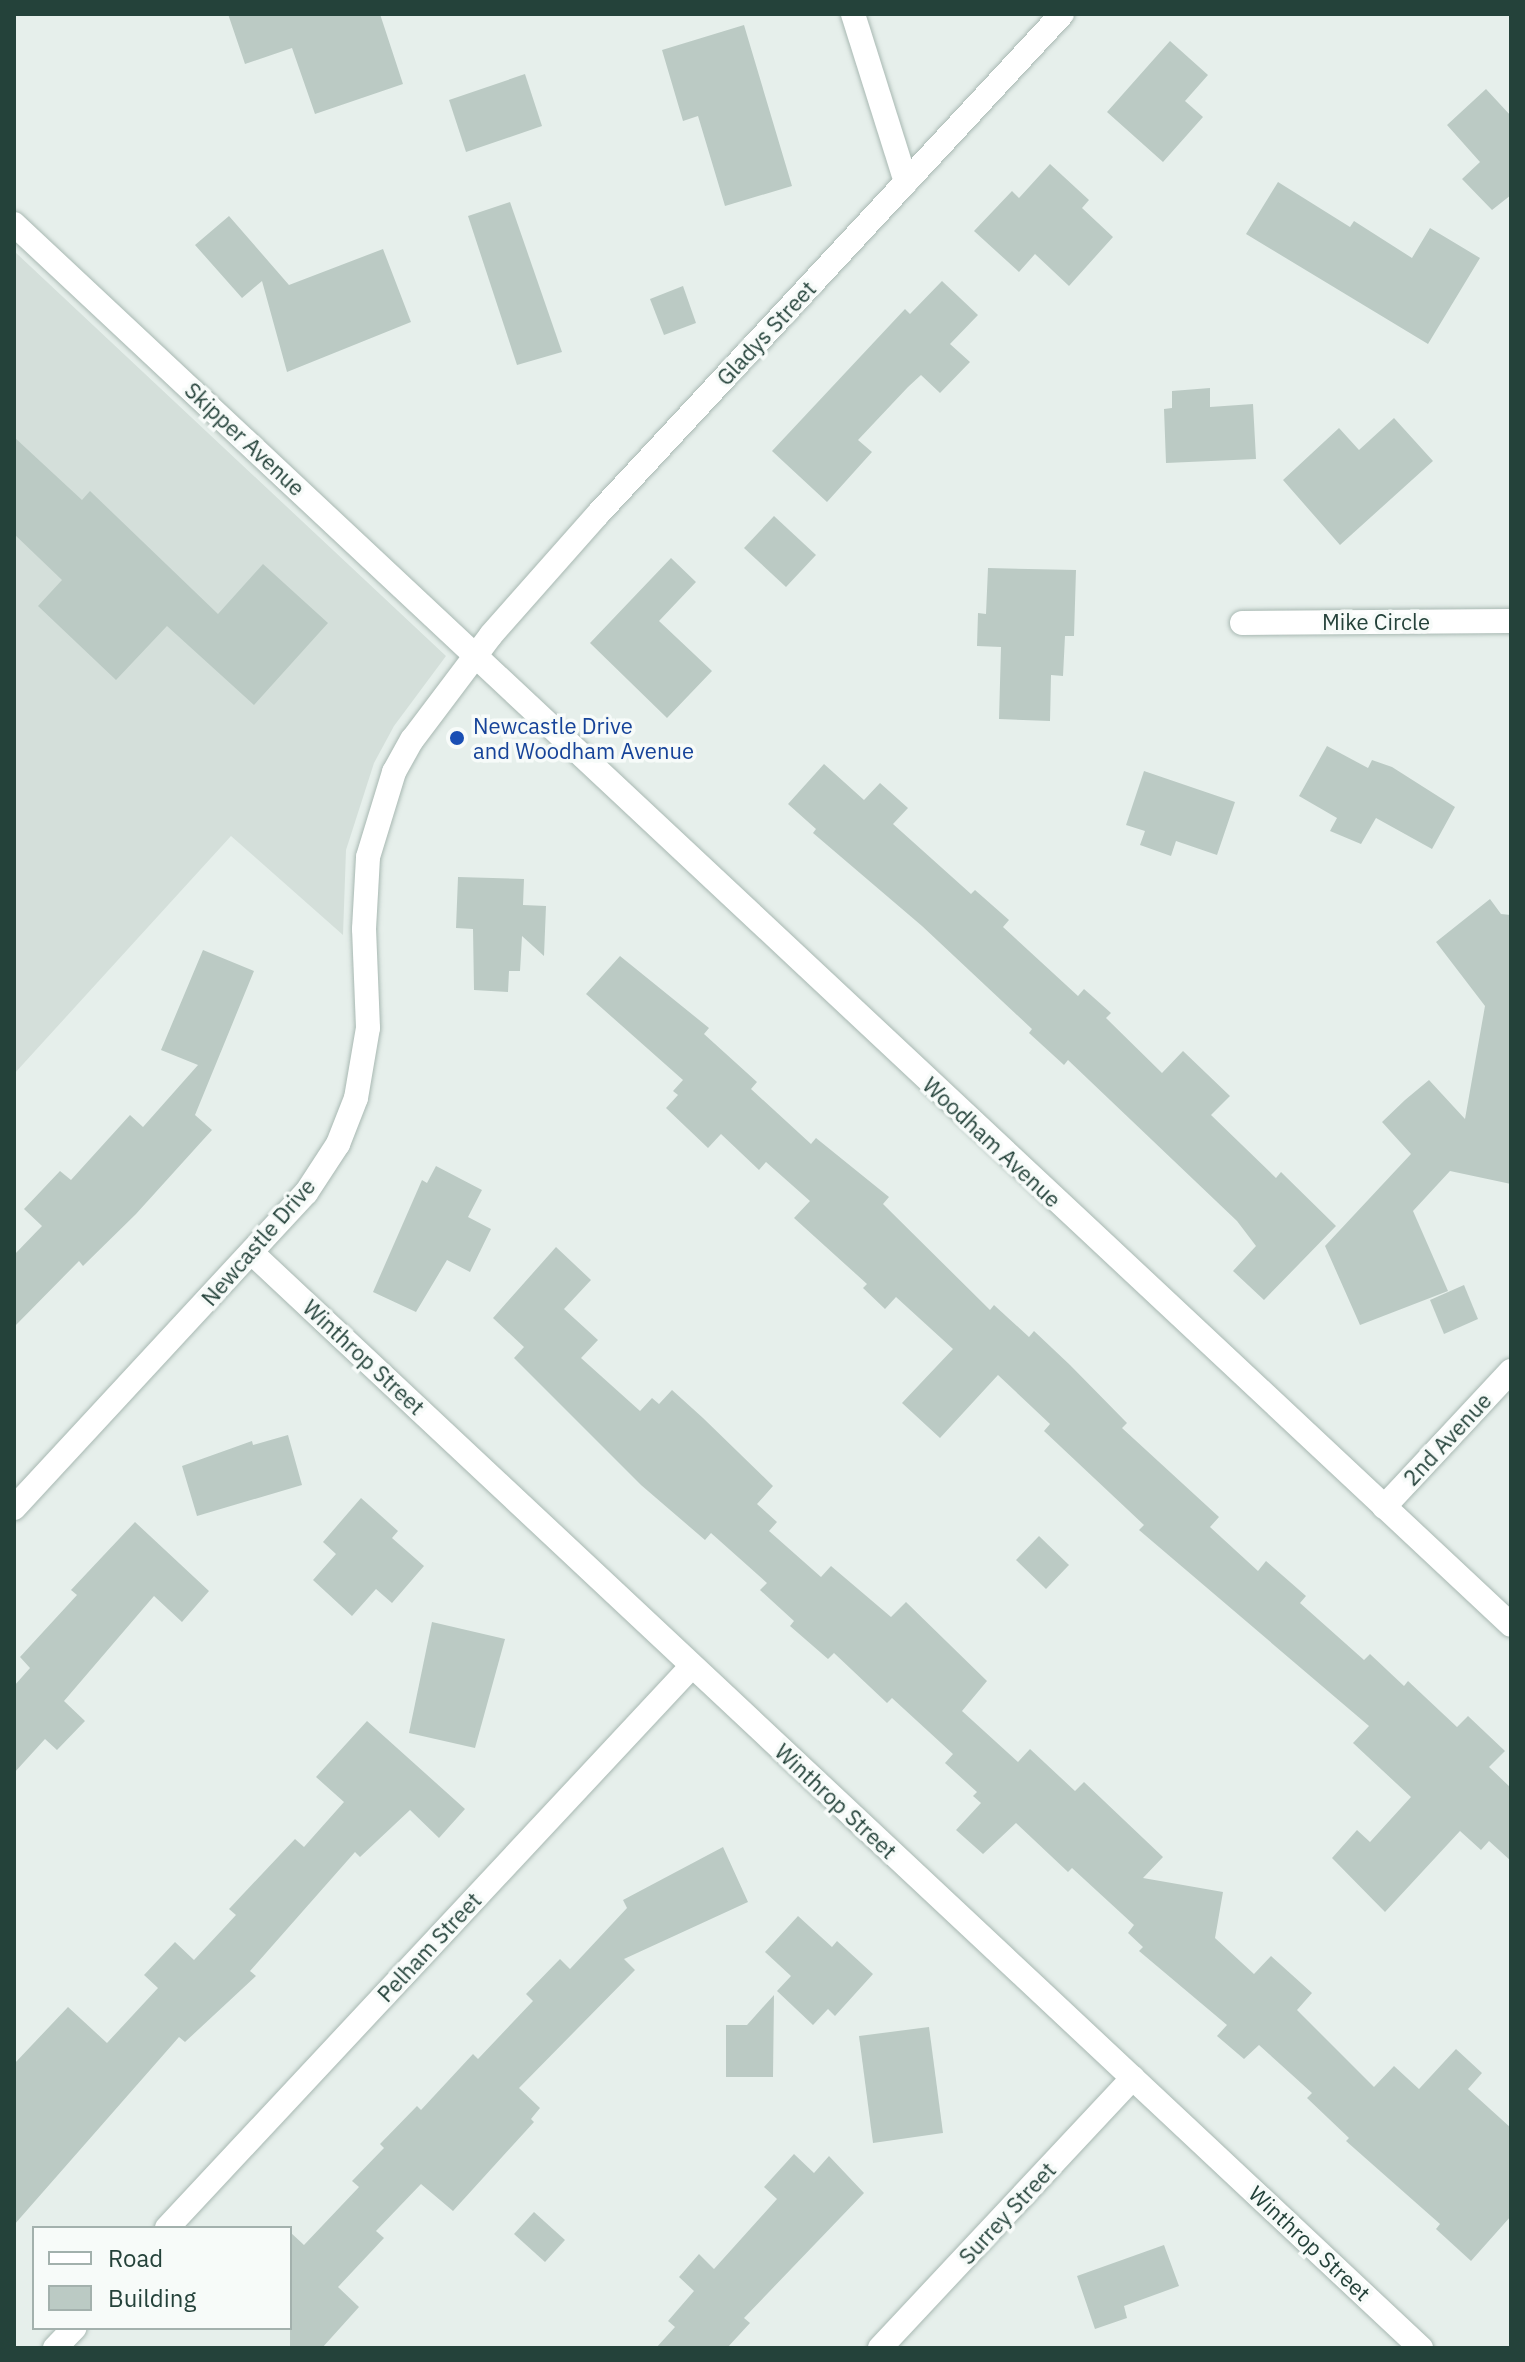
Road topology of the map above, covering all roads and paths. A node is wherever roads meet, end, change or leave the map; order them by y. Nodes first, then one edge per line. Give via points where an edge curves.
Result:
1 (853, 14) edge
2 (1062, 14) edge
3 (906, 182) junction
4 (14, 224) edge
5 (1511, 621) edge
6 (1242, 623) dead end
7 (475, 657) junction
8 (252, 1253) junction
9 (1511, 1371) edge
10 (1384, 1507) junction
11 (14, 1508) edge
12 (1511, 1625) edge
13 (692, 1666) junction
14 (1133, 2078) junction
15 (169, 2226) edge
16 (72, 2330) edge
17 (55, 2348) edge
18 (880, 2348) edge
19 (1421, 2348) edge

1 - 3 street
2 - 3 street, Gladys Street
3 - 7 street, Gladys Street via 598,514
4 - 7 street, Skipper Avenue
5 - 6 street, Mike Circle
7 - 8 street, Newcastle Drive via 412,740 376,823 368,857 364,929 368,1028 356,1098 338,1144 306,1193
7 - 10 street, Woodham Avenue
8 - 11 street, Newcastle Drive
8 - 13 street, Winthrop Street
9 - 10 street, 2nd Avenue
10 - 12 street, Woodham Avenue
13 - 14 street, Winthrop Street
13 - 15 street, Pelham Street
14 - 18 street, Surrey Street
14 - 19 street, Winthrop Street
16 - 17 street

